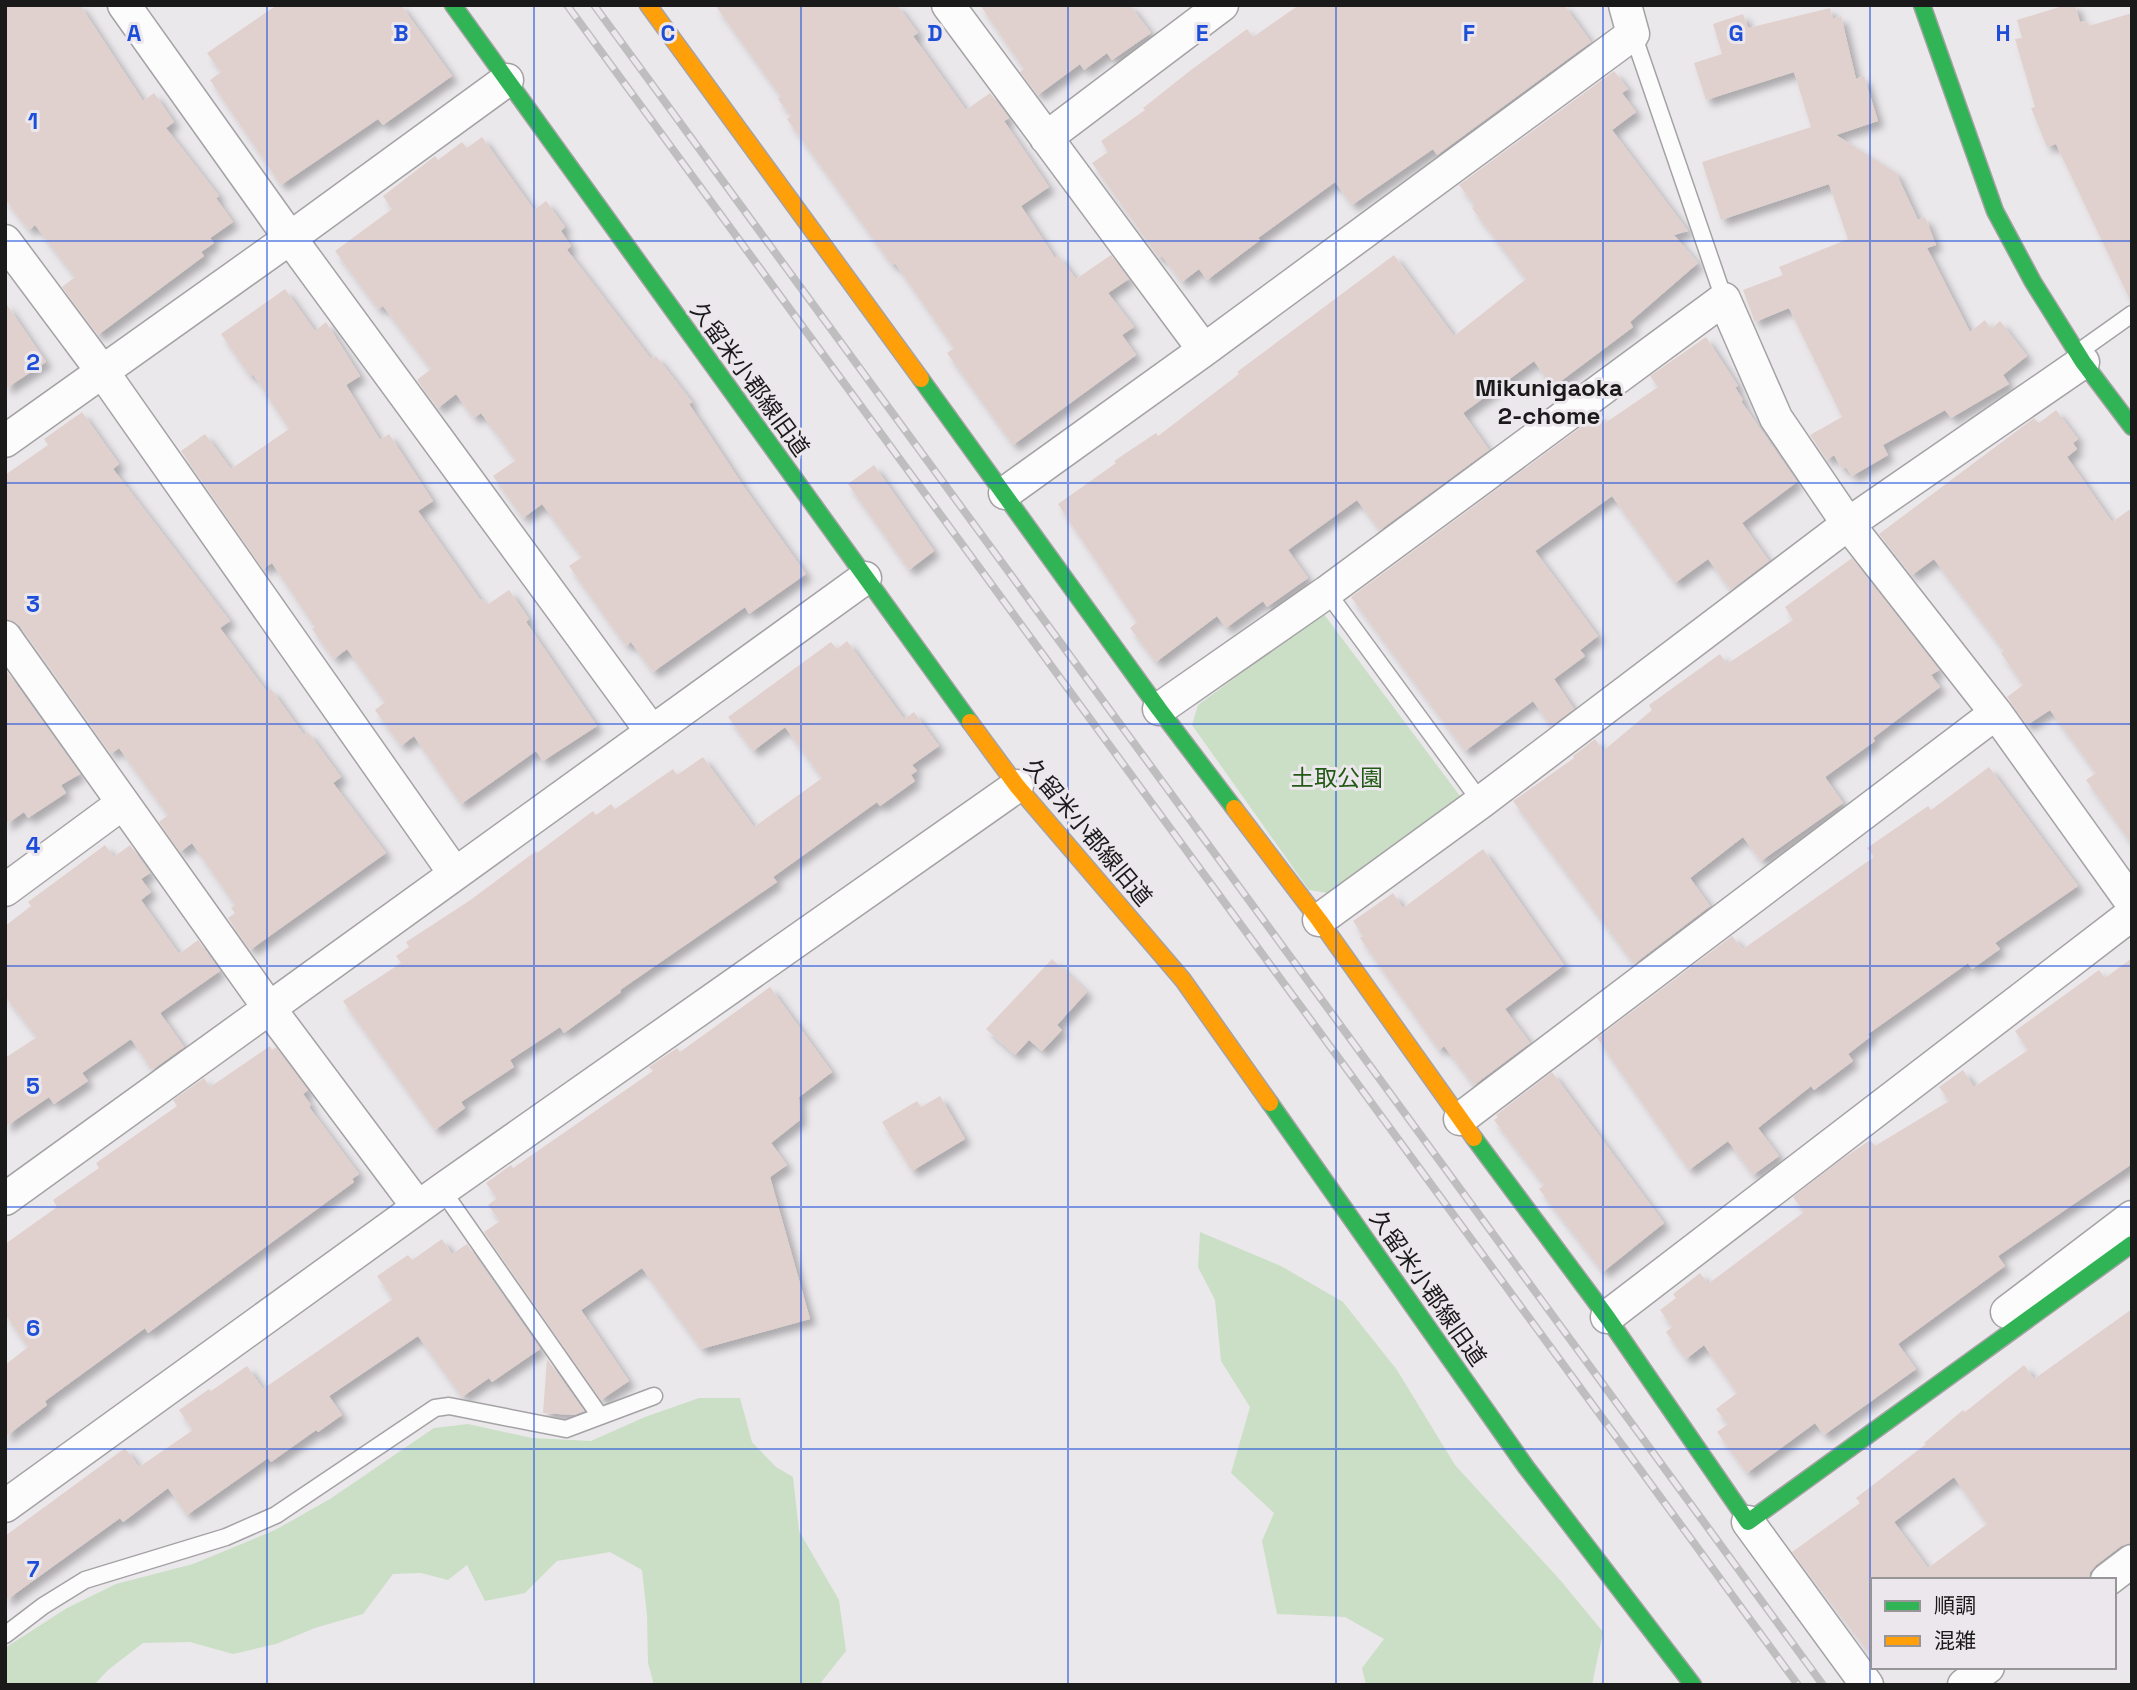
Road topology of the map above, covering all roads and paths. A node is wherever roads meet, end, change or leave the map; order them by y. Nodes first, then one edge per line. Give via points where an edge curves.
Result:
1 (124, 5) edge
2 (453, 5) edge
3 (648, 5) edge
4 (948, 5) edge
5 (1222, 5) edge
6 (1922, 5) edge
7 (1629, 19) edge
8 (507, 80) junction
9 (1046, 138) junction
10 (290, 238) junction
11 (5, 241) edge
12 (1724, 299) junction
13 (2132, 314) edge
14 (1204, 351) junction
15 (2080, 357) junction
16 (102, 371) junction
17 (2132, 427) edge
18 (5, 441) edge
19 (1005, 493) junction
20 (1848, 524) junction
21 (865, 578) junction
22 (1326, 592) junction
23 (5, 637) edge
24 (1159, 709) junction
25 (1996, 713) junction
26 (652, 732) junction
27 (1017, 786) junction
28 (1481, 802) junction
29 (123, 803) junction
30 (455, 874) junction
31 (5, 890) edge
32 (2132, 902) edge
33 (2132, 914) edge
34 (1319, 920) junction
35 (268, 1008) junction
36 (1460, 1119) junction
37 (430, 1198) junction
38 (5, 1199) edge
39 (2132, 1217) edge
40 (2132, 1244) edge
41 (1607, 1317) junction
42 (654, 1396) dead end
43 (600, 1416) junction
44 (5, 1506) edge
45 (1745, 1518) junction
46 (2132, 1561) edge
47 (2110, 1578) edge
48 (5, 1635) edge
49 (1985, 1669) edge
50 (1693, 1685) edge
51 (1867, 1685) edge
52 (1964, 1685) edge

1 - 10 street
2 - 8 street, 久留米小郡線旧道
3 - 19 street
4 - 9 street
5 - 9 street
6 - 15 street via 1995,211
7 - 12 lane
7 - 14 street
8 - 10 street
8 - 21 street, 久留米小郡線旧道
9 - 14 street
10 - 16 street
10 - 26 street
11 - 16 street
12 - 20 street via 1776,418
12 - 22 street
13 - 15 lane
14 - 19 street
15 - 17 street
15 - 20 street
16 - 18 street
16 - 30 street
19 - 24 street
20 - 25 street
20 - 28 street
21 - 26 street
21 - 27 street, 久留米小郡線旧道
22 - 24 street
22 - 28 lane
23 - 29 street
24 - 34 street
25 - 32 street
25 - 36 street
26 - 30 street
27 - 37 street
27 - 50 street, 久留米小郡線旧道 via 1183,979 1526,1467
28 - 34 street
29 - 31 street
29 - 35 street
30 - 35 street
33 - 41 street
34 - 36 street
35 - 37 street
35 - 38 street
36 - 41 street
37 - 43 lane
37 - 44 street
39 - 45 street
40 - 45 street
41 - 45 street
42 - 43 lane
43 - 48 lane via 566,1429 449,1406 435,1408 276,1516 226,1537 85,1580
45 - 51 street
46 - 47 street
49 - 52 street

